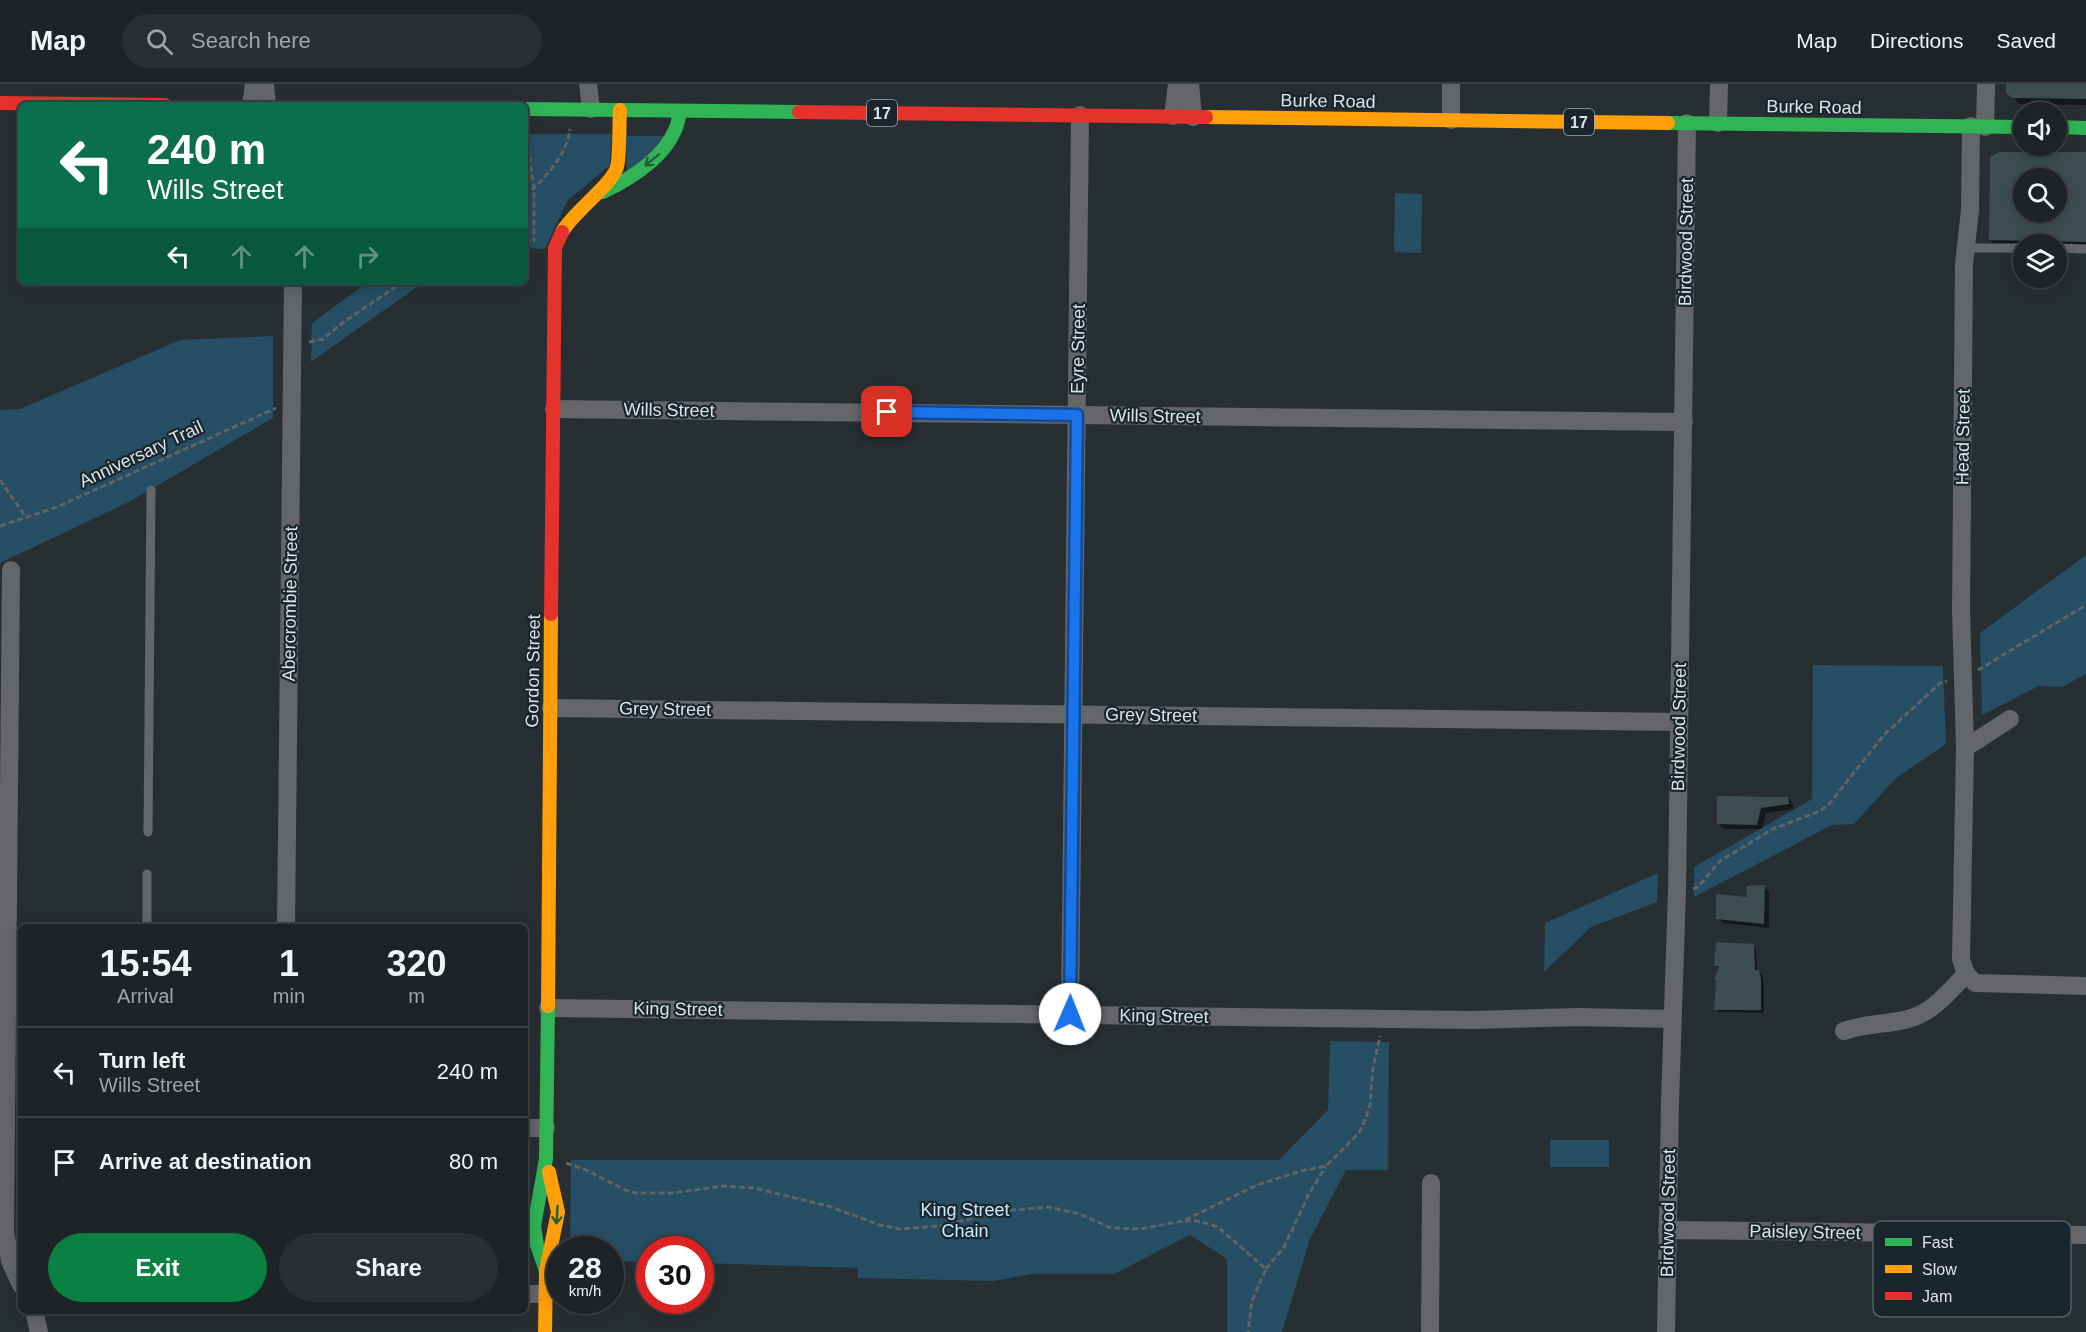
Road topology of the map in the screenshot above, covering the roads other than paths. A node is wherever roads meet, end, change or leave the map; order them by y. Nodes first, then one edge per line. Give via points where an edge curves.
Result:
1 (254, 84) edge
2 (265, 84) edge
3 (588, 84) edge
4 (1177, 84) edge
5 (1190, 84) edge
6 (1451, 84) edge
7 (1719, 84) edge
8 (1986, 84) edge
9 (251, 102) edge
10 (267, 102) edge
11 (0, 103) edge
12 (18, 103) edge
13 (528, 109) edge
14 (591, 110) junction
15 (620, 110) junction
16 (680, 111) junction
17 (1080, 115) junction
18 (1173, 116) junction
19 (1193, 117) junction
20 (1451, 120) junction
21 (1688, 123) junction
22 (1718, 123) junction
23 (1978, 127) junction
24 (2013, 127) edge
25 (2067, 127) edge
26 (2086, 128) edge
27 (592, 197) junction
28 (1965, 248) junction
29 (2013, 248) edge
30 (2067, 248) edge
31 (2086, 249) edge
32 (293, 285) edge
33 (554, 409) junction
34 (1077, 415) junction
35 (1684, 422) junction
36 (151, 490) dead end
37 (11, 570) dead end
38 (551, 708) junction
39 (1073, 714) junction
40 (2010, 718) dead end
41 (5, 719) edge
42 (1679, 722) junction
43 (1965, 748) junction
44 (148, 832) dead end
45 (4, 859) edge
46 (147, 874) dead end
47 (147, 924) edge
48 (286, 924) edge
49 (1966, 974) junction
50 (2086, 986) edge
51 (4, 996) edge
52 (548, 1008) junction
53 (1070, 1014) junction
54 (14, 1015) edge
55 (1672, 1019) junction
56 (1844, 1031) dead end
57 (528, 1128) edge
58 (546, 1128) junction
59 (3, 1132) edge
60 (546, 1159) junction
61 (1431, 1183) dead end
62 (1667, 1230) junction
63 (1873, 1232) edge
64 (2071, 1235) edge
65 (2086, 1235) edge
66 (553, 1236) edge
67 (546, 1271) edge
68 (18, 1278) edge
69 (528, 1294) edge
70 (546, 1294) joint
71 (35, 1314) edge
72 (39, 1332) edge
73 (545, 1332) edge
74 (1430, 1332) edge
75 (1666, 1332) edge

1 - 9 street
2 - 10 street
3 - 14 street
4 - 18 street
5 - 19 street
6 - 20 street
7 - 22 street
8 - 23 street, Head Street
11 - 12 main road
13 - 14 main road, Burke Road / 17
14 - 15 main road, Burke Road / 17
15 - 16 main road, Burke Road / 17
15 - 27 main road, Gordon Street via 616,166
16 - 17 main road, Burke Road / 17
16 -> 27 main road, Gordon Street via 674,134 661,152 615,187
17 - 18 main road, Burke Road / 17
17 - 34 street, Eyre Street
18 - 19 main road, Burke Road / 17
19 - 20 main road, Burke Road / 17
20 - 21 main road, Burke Road / 17
21 - 22 main road, Burke Road / 17
21 - 35 street, Birdwood Street
22 - 23 main road, Burke Road / 17
23 - 24 main road, Burke Road / 17
23 - 28 street, Head Street
25 - 26 main road
27 - 33 main road, Gordon Street via 567,221 555,248
28 - 29 lane
28 - 43 street, Head Street via 1961,610
30 - 31 lane
32 - 48 street, Abercrombie Street
33 - 34 street, Wills Street
33 - 38 main road, Gordon Street
34 - 35 street, Wills Street
34 - 39 street, Eyre Street
35 - 42 street, Birdwood Street
36 - 44 lane
37 - 41 street
38 - 39 street, Grey Street
38 - 52 main road, Gordon Street
39 - 42 street, Grey Street
39 - 53 street, Eyre Street
40 - 43 street
41 - 45 street
42 - 55 street, Birdwood Street
43 - 49 street, Head Street via 1961,959
45 - 51 street
46 - 47 lane
49 - 50 street via 1980,984
49 - 56 street via 1937,1004 1917,1016
51 - 54 street
52 - 53 street, King Street
52 - 58 main road, Gordon Street
53 - 55 street, King Street
54 - 59 street
55 - 62 street, Birdwood Street
57 - 58 street
58 - 60 main road, Gordon Street
59 - 68 street via 6,1247
60 -> 66 main road, Gordon Street via 558,1212
60 - 67 main road, Gordon Street via 534,1226
61 - 74 street
62 - 63 street, Paisley Street
62 - 75 street, Birdwood Street
64 - 65 street, Paisley Street
69 - 70 street
70 - 73 main road, Gordon Street
71 - 72 street

